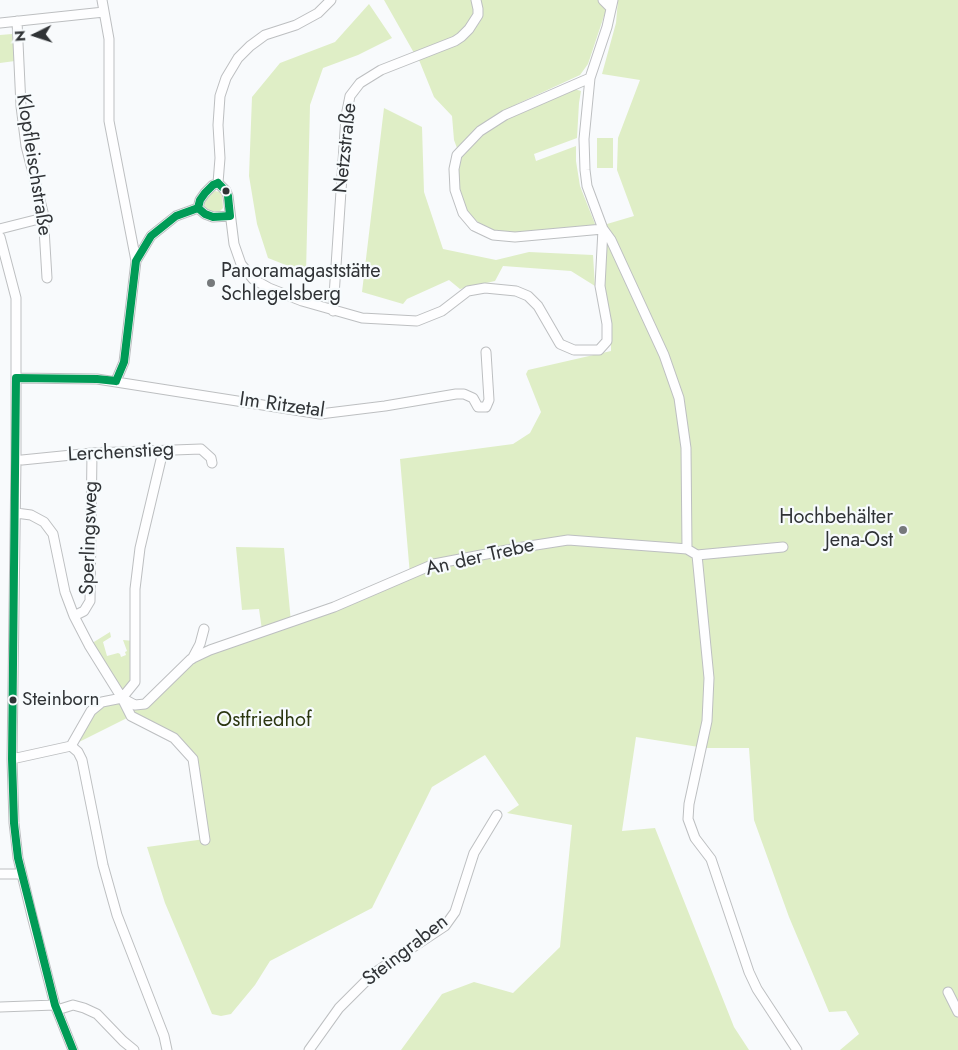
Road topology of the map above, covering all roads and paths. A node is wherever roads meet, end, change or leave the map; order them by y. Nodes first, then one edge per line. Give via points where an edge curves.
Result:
1 (102, 0) edge
2 (331, 0) edge
3 (476, 0) edge
4 (604, 0) edge
5 (612, 4) edge
6 (104, 12) junction
7 (17, 21) junction
8 (0, 23) edge
9 (590, 78) junction
10 (218, 183) junction
11 (198, 208) junction
12 (230, 216) junction
13 (43, 218) junction
14 (3, 228) edge
15 (603, 229) junction
16 (0, 237) edge
17 (136, 261) junction
18 (47, 278) dead end
19 (333, 311) junction
20 (486, 352) dead end
21 (16, 378) junction
22 (116, 381) junction
23 (163, 451) junction
24 (92, 453) junction
25 (22, 460) dead end
26 (212, 463) dead end
27 (16, 513) junction
28 (783, 547) dead end
29 (686, 549) junction
30 (697, 555) junction
31 (74, 616) junction
32 (204, 629) dead end
33 (191, 659) junction
34 (122, 698) junction
35 (71, 746) junction
36 (12, 759) junction
37 (496, 815) dead end
38 (205, 840) dead end
39 (0, 874) edge
40 (21, 874) junction
41 (948, 992) dead end
42 (0, 1007) edge
43 (56, 1007) junction
44 (958, 1012) edge
45 (116, 1033) junction
46 (73, 1050) edge
47 (120, 1050) edge
48 (134, 1050) edge
49 (167, 1050) edge
50 (309, 1050) edge
51 (797, 1050) edge

1 - 6 street
2 - 10 street via 318,13 296,25 265,35 238,58 220,96
3 - 19 street, Netzstraße via 478,15 455,42 381,70 360,83 350,96
4 - 5 street
5 - 9 street
6 - 7 street
6 - 17 street via 109,39 109,121
7 - 8 street
7 - 13 street, Klopfleischstraße via 26,146
9 - 15 street via 584,139 585,170 587,186
9 - 15 street via 505,115 480,131 457,155 455,190 462,213 474,226 493,235
10 - 11 street via 205,193
10 - 12 street via 226,191
11 - 12 street via 213,218
11 - 17 street via 176,216 151,236
12 - 19 street via 236,252 253,279
13 - 14 street
13 - 18 street, Klopfleischstraße
15 - 19 street via 600,286 607,341 599,350 574,350 560,344 538,306 528,296 502,288 468,291 442,311 417,321 362,318
15 - 29 street via 660,346 679,398 686,448
16 - 21 street via 16,298
17 - 22 street via 124,362
20 - 22 street, Im Ritzetal via 489,400 486,407 478,407 472,398 464,394 456,394 320,414
21 - 22 street, Im Ritzetal
21 - 27 street
23 - 24 street, Lerchenstieg
23 - 26 street, Lerchenstieg via 201,449
23 - 34 street via 140,548 135,589 135,682
24 - 25 street, Lerchenstieg
24 - 31 street, Sperlingsweg via 90,601 84,611
27 - 31 street via 31,515 44,522 53,534 65,592
27 - 36 street
28 - 30 street
29 - 30 street, An der Trebe
29 - 33 street, An der Trebe via 568,540 434,564 334,607
30 - 51 street via 709,678 706,720 688,820 711,859 757,989
31 - 34 street
32 - 33 street, An der Trebe
33 - 34 street, An der Trebe via 145,704 135,705
34 - 35 street via 102,702 91,711
34 - 38 street via 131,716 174,738 193,759
35 - 36 street
35 - 49 street via 82,760 103,865 117,915
36 - 40 street via 14,823
37 - 50 street, Steingraben via 474,853 455,912 445,926 374,973 339,1008
39 - 40 street
40 - 43 street
41 - 44 street
42 - 43 street
43 - 45 street via 84,1008 97,1014
43 - 46 street
45 - 47 street
45 - 48 street

